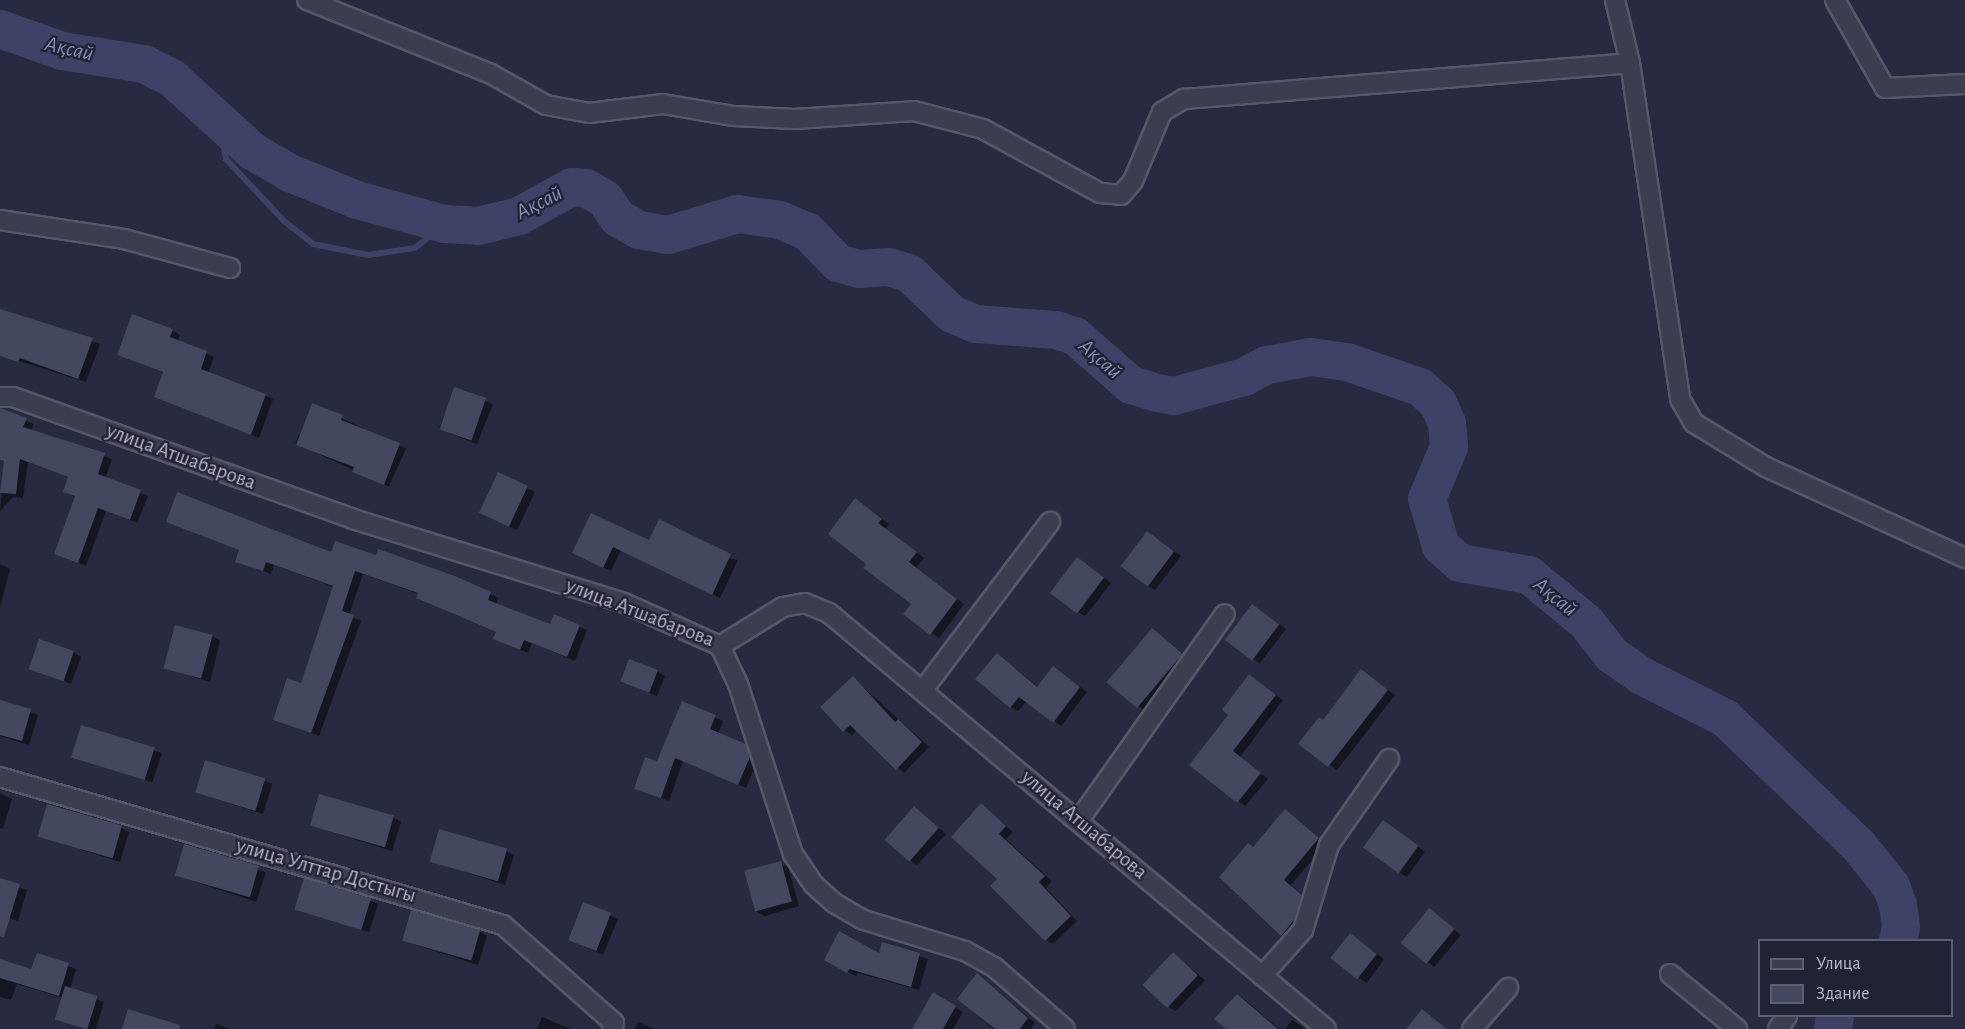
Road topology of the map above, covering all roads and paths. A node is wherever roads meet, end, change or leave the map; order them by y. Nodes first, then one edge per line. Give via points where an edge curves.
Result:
1 (307, 0) edge
2 (1615, 0) edge
3 (1835, 0) edge
4 (1630, 63) junction
5 (1965, 84) edge
6 (0, 220) edge
7 (230, 268) dead end
8 (0, 397) edge
9 (1050, 522) dead end
10 (1965, 558) edge
11 (1225, 614) dead end
12 (720, 646) junction
13 (923, 690) junction
14 (1389, 759) dead end
15 (0, 777) edge
16 (1079, 820) junction
17 (1670, 974) dead end
18 (1262, 976) junction
19 (1508, 988) dead end
20 (612, 1029) edge
21 (1065, 1029) edge
22 (1326, 1029) edge
23 (1472, 1029) edge
24 (1737, 1029) edge

1 - 4 street via 491,74 546,105 589,113 663,104 734,116 795,119 914,111 983,129 1100,193 1121,195 1133,181 1162,112 1184,99
2 - 4 street
3 - 5 street via 1885,88
4 - 10 street via 1680,399 1694,423 1766,467
6 - 7 street via 124,239
8 - 12 street, улица Атшабарова via 13,397 353,519 624,603
9 - 13 street
11 - 16 street
12 - 13 street, улица Атшабарова via 783,607 805,603 829,613
12 - 21 street via 738,684 793,854 813,884 834,903 864,920 965,951 994,967
13 - 16 street, улица Атшабарова
14 - 18 street via 1329,845 1303,930
15 - 20 street, улица Улттар Достыгы via 503,925 614,1023
16 - 18 street, улица Атшабарова
17 - 24 street
18 - 22 street, улица Атшабарова
19 - 23 street

